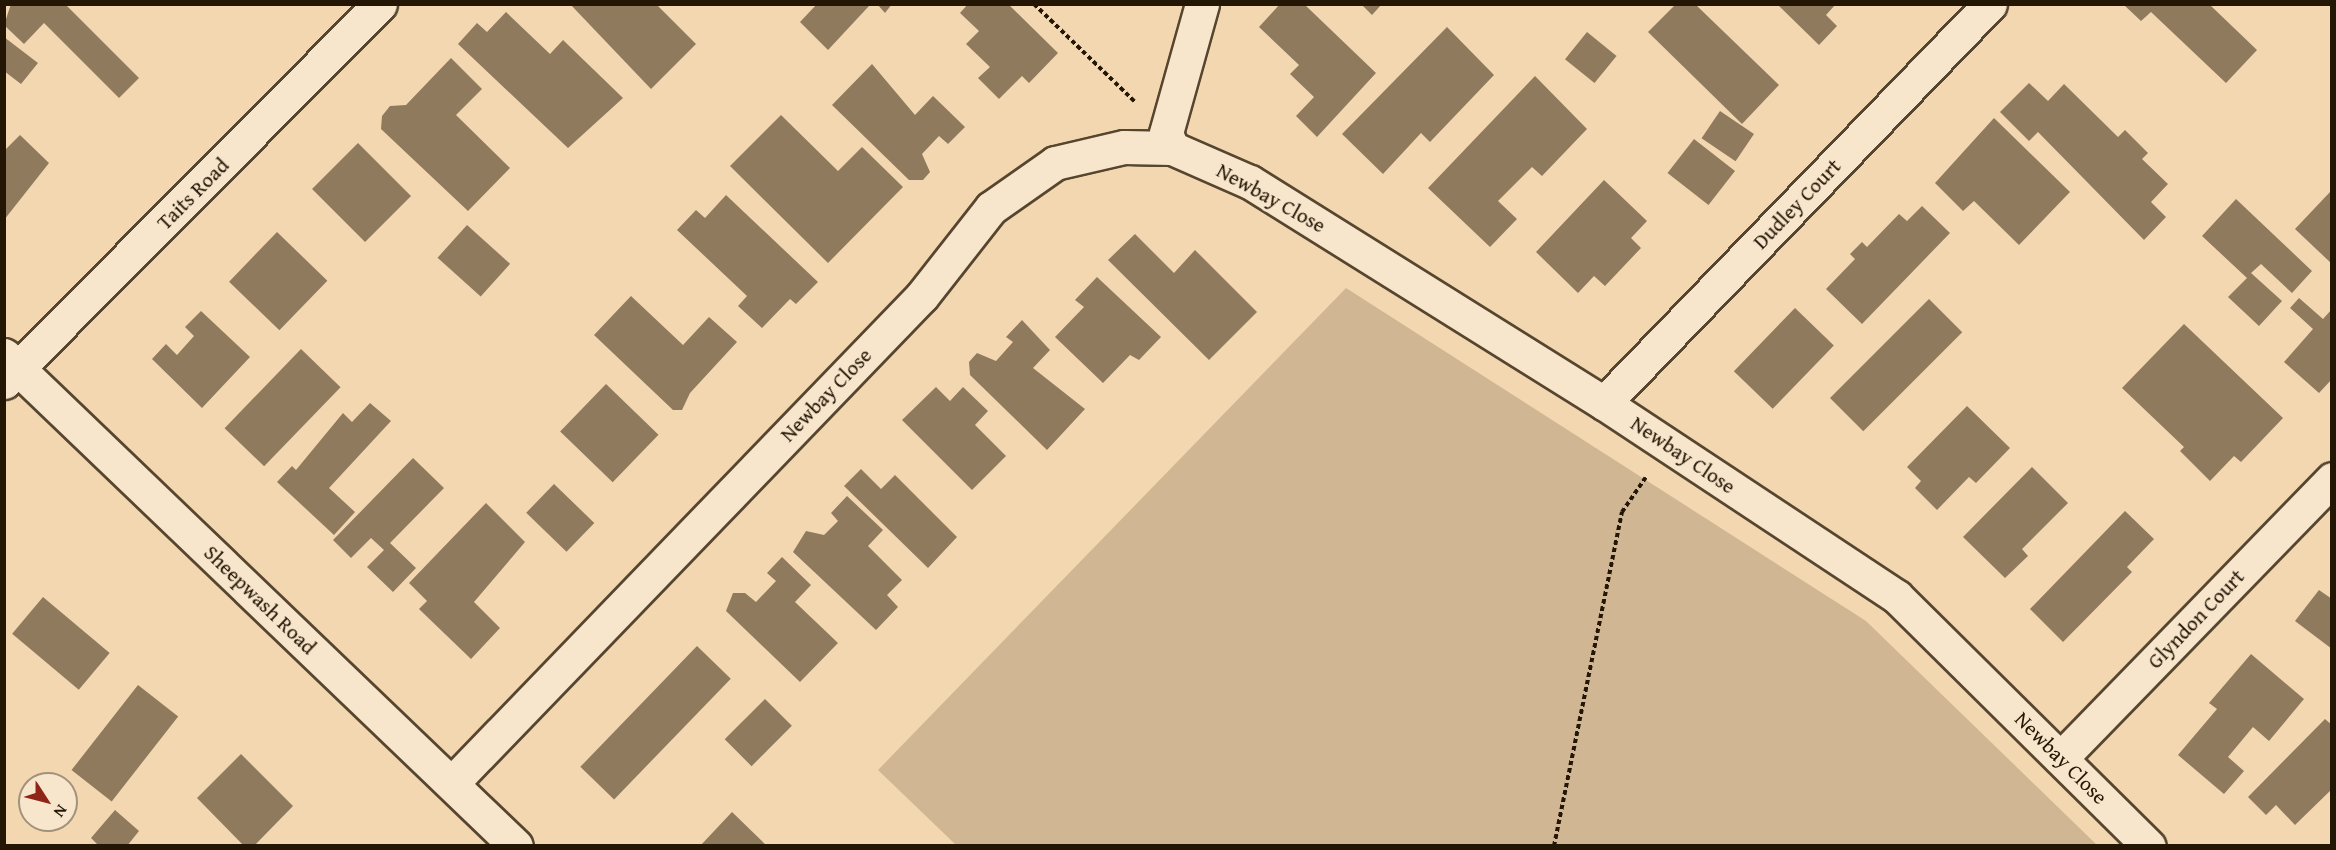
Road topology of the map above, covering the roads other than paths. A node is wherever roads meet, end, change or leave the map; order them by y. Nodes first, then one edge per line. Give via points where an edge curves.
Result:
1 (380, 4) edge
2 (1202, 4) edge
3 (1990, 4) edge
4 (1169, 140) junction
5 (9, 368) edge
6 (1604, 403) junction
7 (2331, 479) edge
8 (2061, 758) junction
9 (452, 783) junction
10 (516, 846) edge
11 (2150, 846) edge

1 - 5 street, Taits Road
2 - 4 street
3 - 6 street, Dudley Court
4 - 6 street, Newbay Close via 1250,182
4 - 9 street, Newbay Close via 1055,163 991,208 922,296
5 - 9 street, Sheepwash Road
6 - 8 street, Newbay Close via 1897,597
7 - 8 street, Glyndon Court
8 - 11 street, Newbay Close
9 - 10 street, Sheepwash Road

